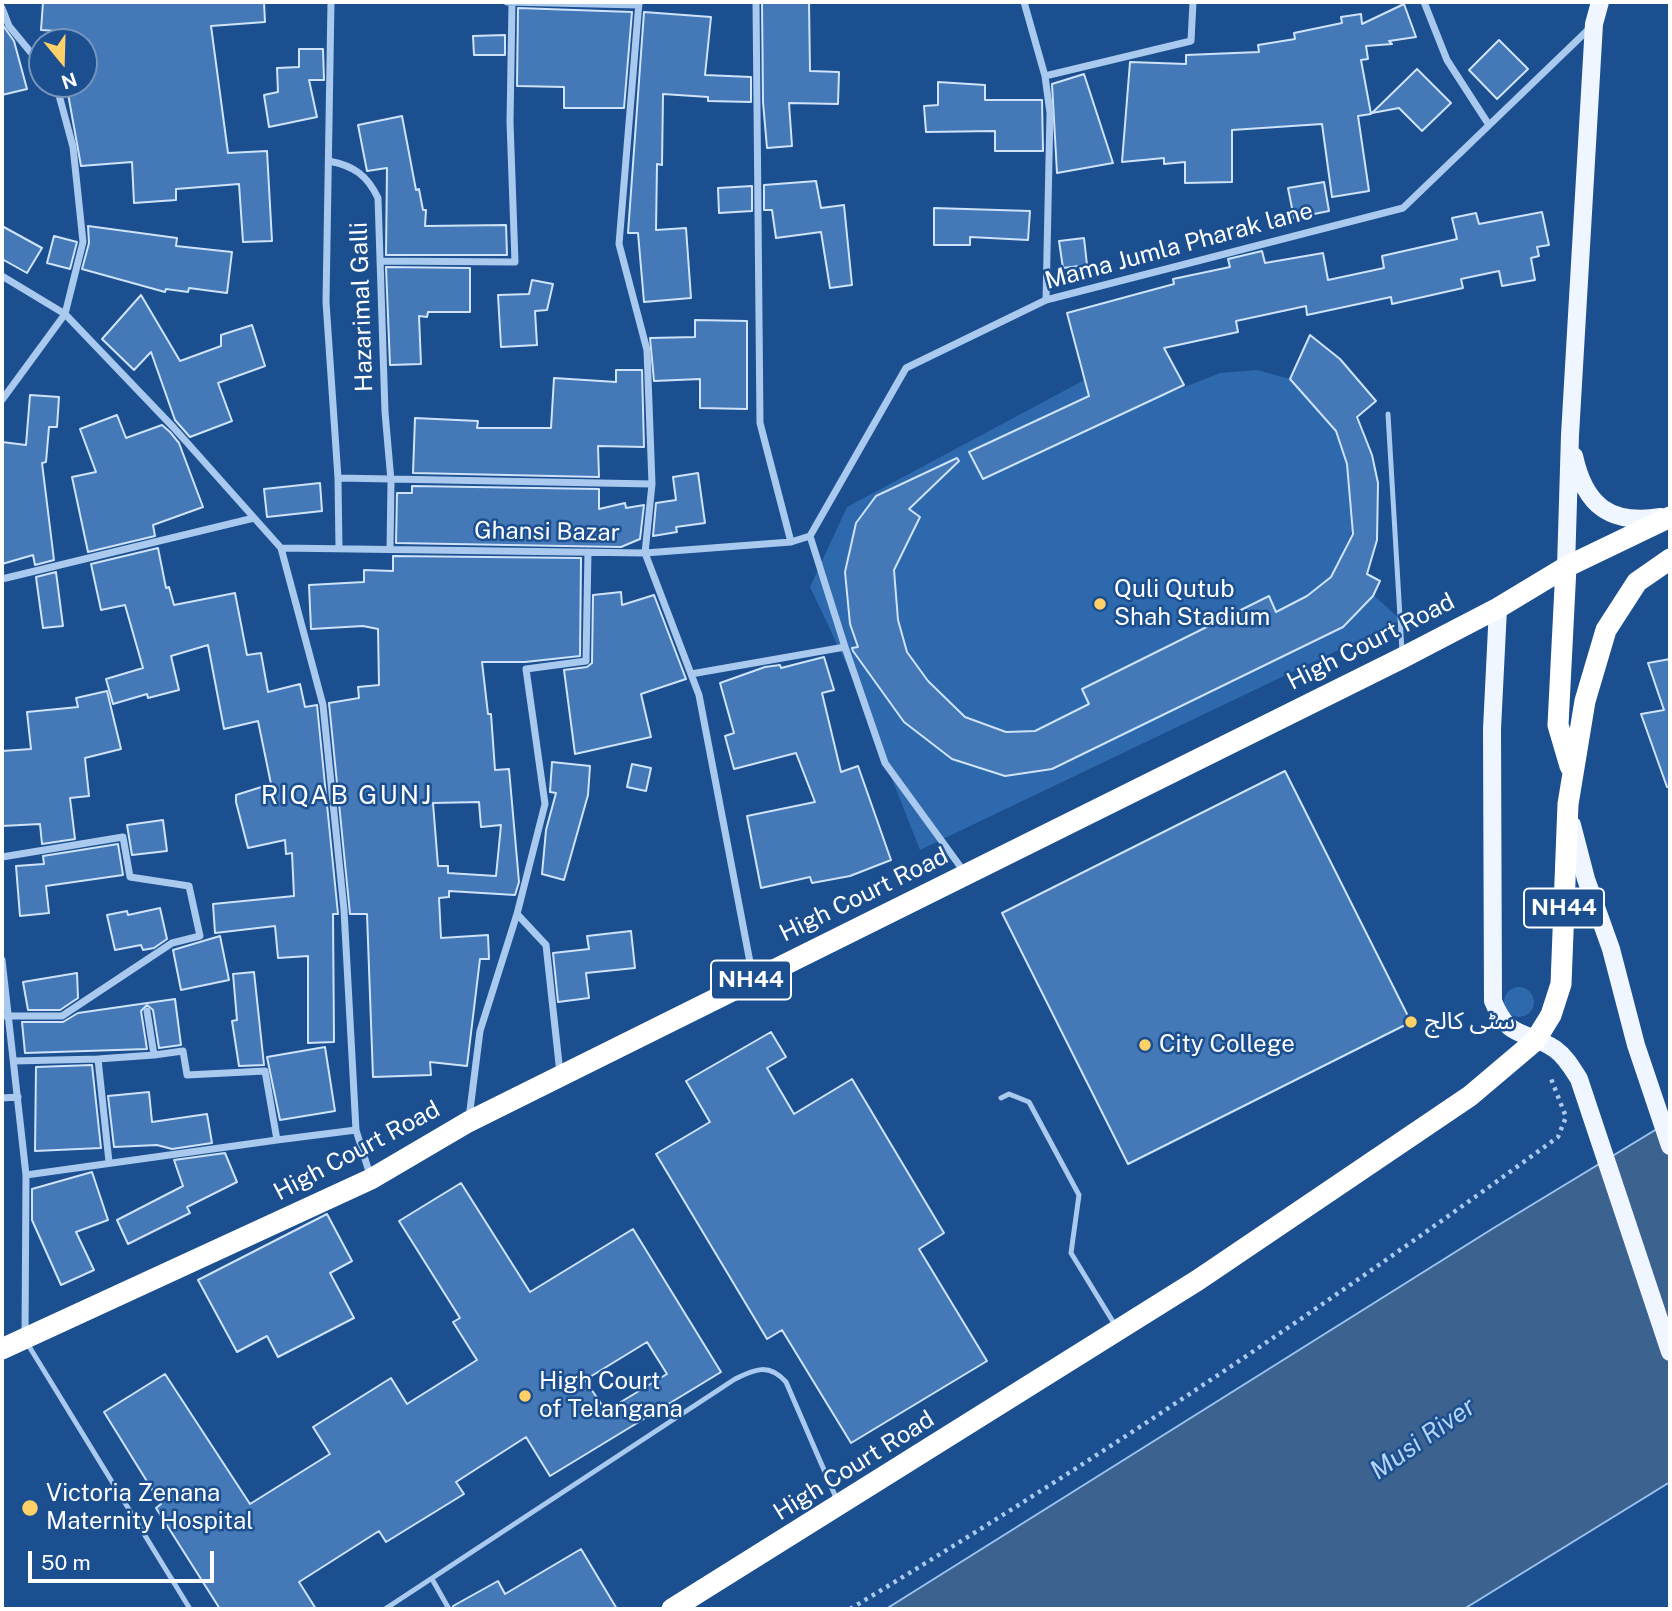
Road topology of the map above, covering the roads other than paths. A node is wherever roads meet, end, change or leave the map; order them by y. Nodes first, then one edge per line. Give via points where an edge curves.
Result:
1 (331, 2) edge
2 (507, 2) edge
3 (512, 2) edge
4 (756, 2) edge
5 (1024, 2) edge
6 (1193, 2) edge
7 (1424, 2) edge
8 (1600, 2) edge
9 (639, 3) edge
10 (2, 8) edge
11 (1594, 24) junction
12 (28, 49) edge
13 (1045, 76) junction
14 (60, 98) edge
15 (1489, 125) junction
16 (328, 161) junction
17 (380, 261) junction
18 (2, 276) edge
19 (1046, 300) junction
20 (65, 314) junction
21 (2, 400) edge
22 (1388, 414) dead end
23 (1570, 435) junction
24 (338, 478) junction
25 (391, 481) junction
26 (652, 484) junction
27 (1670, 516) edge
28 (254, 518) junction
29 (810, 536) junction
30 (791, 542) junction
31 (281, 548) junction
32 (339, 548) junction
33 (390, 549) junction
34 (588, 552) junction
35 (645, 553) junction
36 (1670, 559) edge
37 (1566, 567) junction
38 (2, 579) edge
39 (1498, 608) junction
40 (845, 647) junction
41 (1402, 657) junction
42 (691, 674) junction
43 (1571, 770) junction
44 (1568, 803) junction
45 (2, 857) edge
46 (966, 874) junction
47 (517, 914) junction
48 (2, 960) edge
49 (753, 979) junction
50 (147, 1011) dead end
51 (6, 1016) edge
52 (1535, 1041) junction
53 (154, 1055) junction
54 (98, 1059) junction
55 (14, 1061) junction
56 (560, 1076) junction
57 (18, 1097) junction
58 (2, 1098) edge
59 (1001, 1098) dead end
60 (468, 1122) junction
61 (356, 1130) junction
62 (276, 1140) junction
63 (1670, 1146) edge
64 (109, 1162) junction
65 (26, 1175) junction
66 (371, 1179) junction
67 (1119, 1330) junction
68 (25, 1340) junction
69 (2, 1349) edge
70 (1670, 1352) edge
71 (840, 1506) junction
72 (432, 1579) junction
73 (190, 1609) edge
74 (385, 1609) edge
75 (449, 1609) edge
76 (672, 1609) edge

1 - 16 street
2 - 3 street
3 - 9 street
3 - 17 street via 515,262
4 - 30 street via 760,423
5 - 13 street
6 - 13 street via 1191,41
7 - 15 street via 1447,60
8 - 11 main road
9 - 26 street via 620,244 647,350
10 - 12 street via 9,26
11 - 15 street, Mama Jumla Pharak lane
11 - 23 main road
13 - 19 street via 1050,113
14 - 20 street via 73,147 83,242
15 - 19 street, Mama Jumla Pharak lane via 1403,208
16 - 17 street, Hazarimal Galli via 349,165 369,180 378,198
16 - 24 street via 326,302
17 - 25 street, Hazarimal Galli
18 - 20 street
19 - 29 street, Mama Jumla Pharak lane via 906,368
20 - 21 street
20 - 28 street
22 - 41 lane
23 - 27 main road via 1582,483 1595,504 1616,517 1636,521
23 - 37 main road
24 - 25 street
24 - 32 street
25 - 26 street
25 - 33 street, Hazarimal Galli
26 - 35 street
27 - 37 highway, High Court Road / NH44
28 - 31 street
28 - 38 street
29 - 30 street, Ghansi Bazar
29 - 40 street
30 - 35 street, Ghansi Bazar
31 - 32 street, Ghansi Bazar
31 - 61 street via 323,705 344,911
32 - 33 street, Ghansi Bazar
33 - 34 street, Ghansi Bazar
34 - 35 street, Ghansi Bazar
34 - 47 street via 586,661 526,669 545,804
35 - 42 street
36 - 43 highway, High Court Road / NH44 via 1637,582 1606,630
37 - 39 highway, High Court Road / NH44
37 - 43 highway via 1558,725
39 - 41 highway, High Court Road / NH44
39 - 52 main road via 1492,729 1493,1000 1500,1020 1515,1034
40 - 42 street
40 - 46 street via 885,763
41 - 46 highway, High Court Road / NH44
42 - 49 street via 699,695
43 - 44 highway, High Court Road / NH44
44 - 52 highway, High Court Road / NH44 via 1561,985
44 - 63 main road via 1586,879
45 - 51 street via 123,837 130,877 190,886 200,936 172,943 62,1016
46 - 49 highway, High Court Road / NH44
47 - 56 street via 546,945
47 - 60 street via 480,1031
48 - 51 street
49 - 56 highway, High Court Road / NH44
50 - 53 street
51 - 55 street
52 - 67 highway, High Court Road / NH44 via 1470,1096
52 - 70 main road via 1561,1055 1579,1079
53 - 54 street
53 - 62 street via 183,1051 187,1075 265,1071
54 - 55 street
54 - 64 street
55 - 57 street
56 - 60 highway, High Court Road / NH44
57 - 58 street
57 - 65 street
59 - 67 lane via 1009,1094 1029,1102 1079,1195 1071,1253
60 - 66 highway, High Court Road / NH44
61 - 62 street
61 - 66 street
62 - 64 street
64 - 65 street
65 - 68 street
66 - 68 highway, High Court Road / NH44
67 - 71 highway, High Court Road / NH44
68 - 69 highway, High Court Road / NH44
68 - 73 lane
71 - 72 lane via 786,1382 773,1371 760,1368 735,1379
71 - 76 highway, High Court Road / NH44
72 - 74 lane
72 - 75 lane

